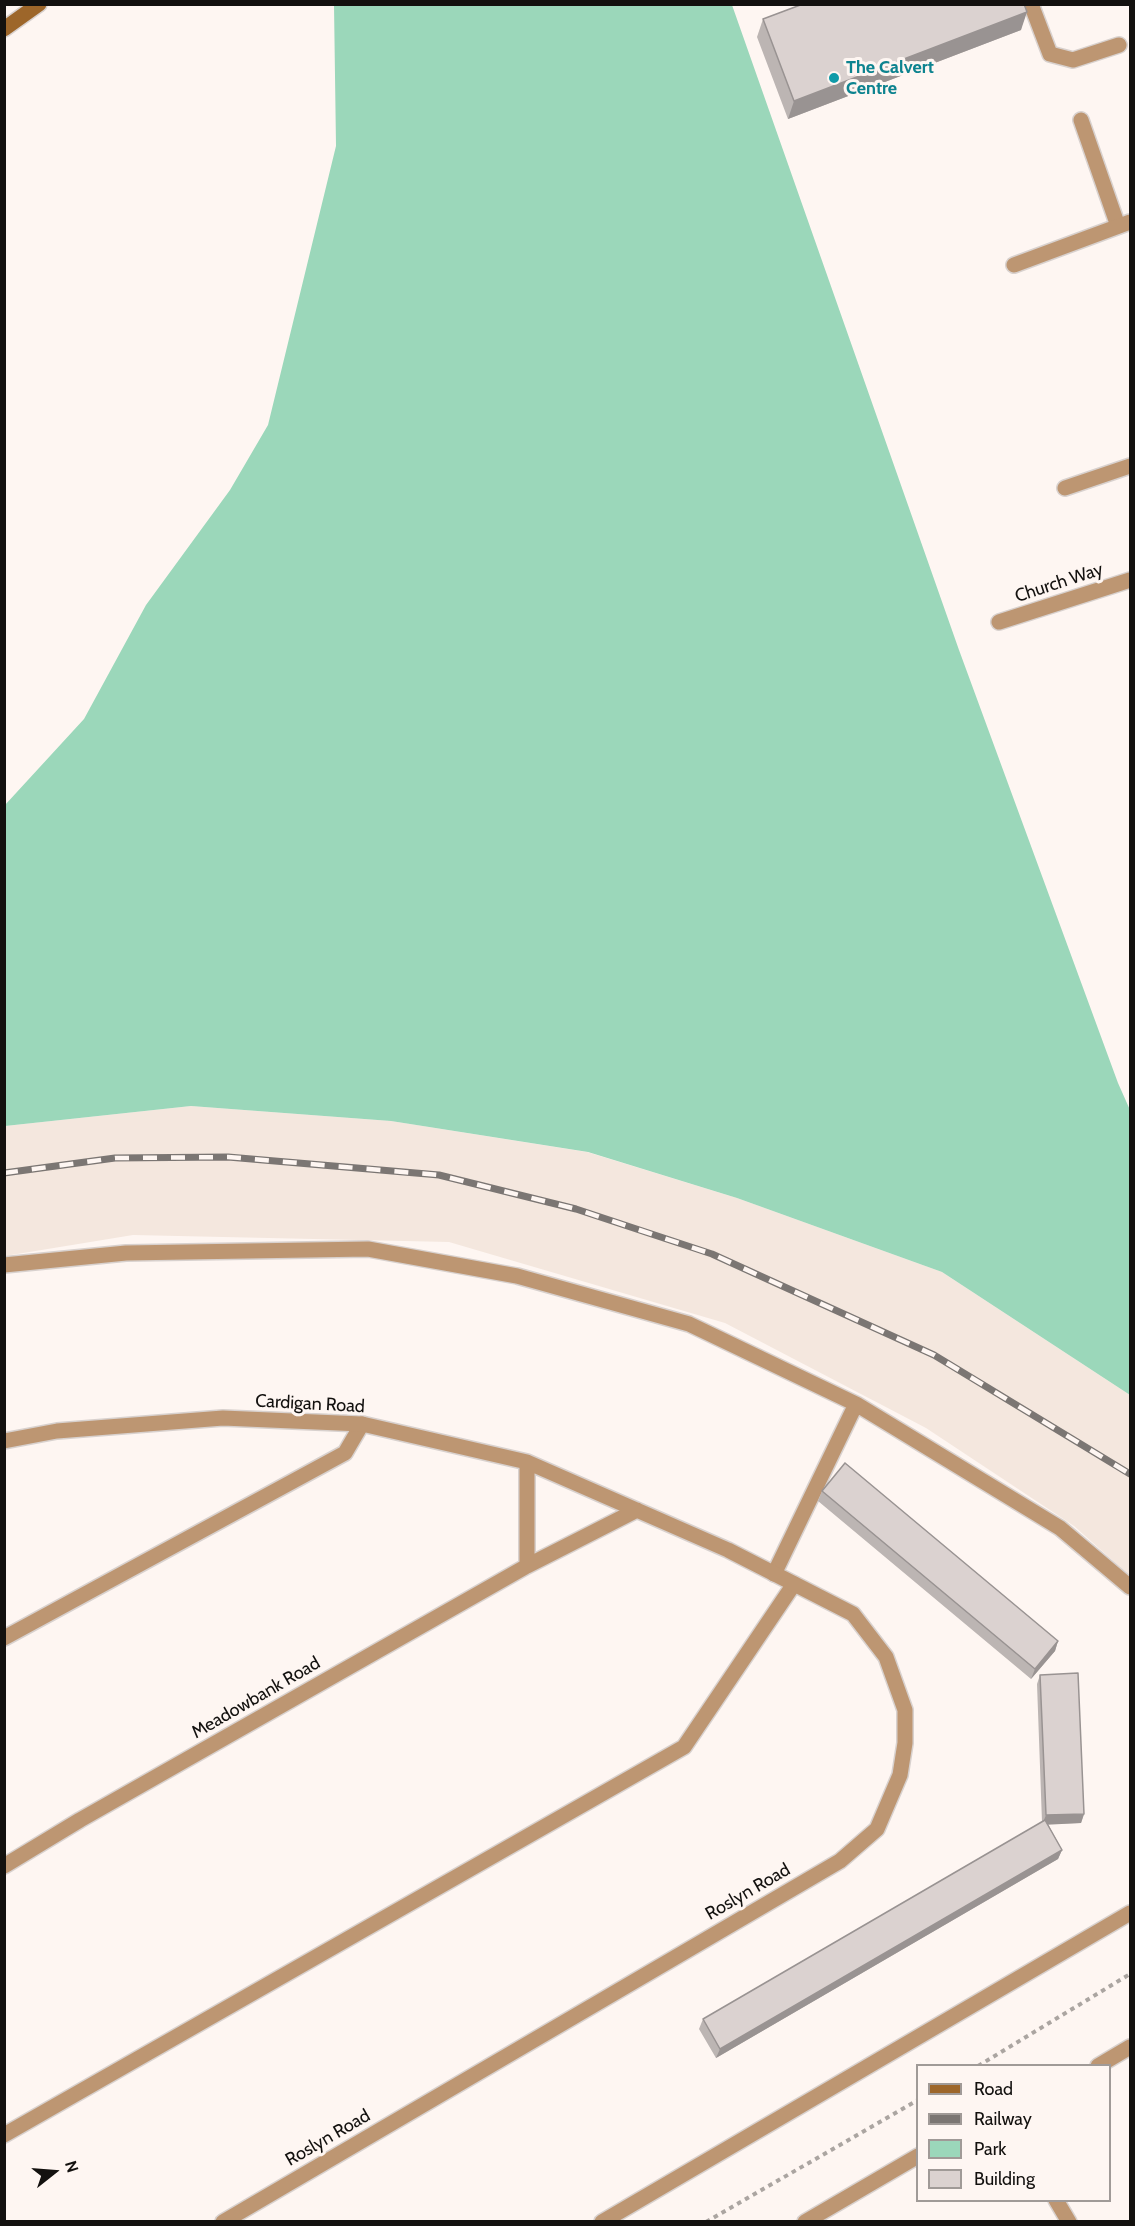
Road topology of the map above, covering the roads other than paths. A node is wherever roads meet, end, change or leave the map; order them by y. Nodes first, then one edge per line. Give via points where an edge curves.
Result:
1 (39, 4) edge
2 (1031, 4) edge
3 (4, 28) edge
4 (1119, 45) dead end
5 (1081, 120) dead end
6 (1124, 224) edge
7 (1014, 265) dead end
8 (1131, 466) edge
9 (1065, 488) dead end
10 (1131, 580) edge
11 (999, 622) dead end
12 (4, 1265) edge
13 (856, 1404) junction
14 (362, 1424) junction
15 (4, 1441) edge
16 (527, 1462) junction
17 (637, 1510) junction
18 (527, 1566) junction
19 (774, 1574) junction
20 (794, 1584) junction
21 (1131, 1587) edge
22 (4, 1638) edge
23 (4, 1866) edge
24 (1131, 1913) edge
25 (1131, 2047) edge
26 (1101, 2064) edge
27 (4, 2135) edge
28 (916, 2157) edge
29 (1057, 2202) edge
30 (223, 2222) edge
31 (602, 2222) edge
32 (805, 2222) edge
33 (1069, 2222) edge

1 - 3 street
2 - 4 street via 1050,54 1073,60
5 - 6 street
6 - 7 street
8 - 9 street
10 - 11 street, Church Way
12 - 13 street via 126,1253 368,1249 517,1276 689,1324
13 - 19 street
13 - 21 street via 1060,1528
14 - 15 street, Cardigan Road via 223,1418 57,1431
14 - 16 street, Cardigan Road
14 - 22 street via 345,1453
16 - 17 street, Cardigan Road
16 - 18 street
17 - 18 street, Meadowbank Road
17 - 19 street, Roslyn Road
18 - 23 street, Meadowbank Road
19 - 20 street, Roslyn Road
20 - 27 street via 684,1747
20 - 30 street, Roslyn Road via 853,1614 886,1657 905,1710 900,1775 877,1829 840,1861
24 - 31 street
25 - 26 street
28 - 32 street
29 - 33 street

